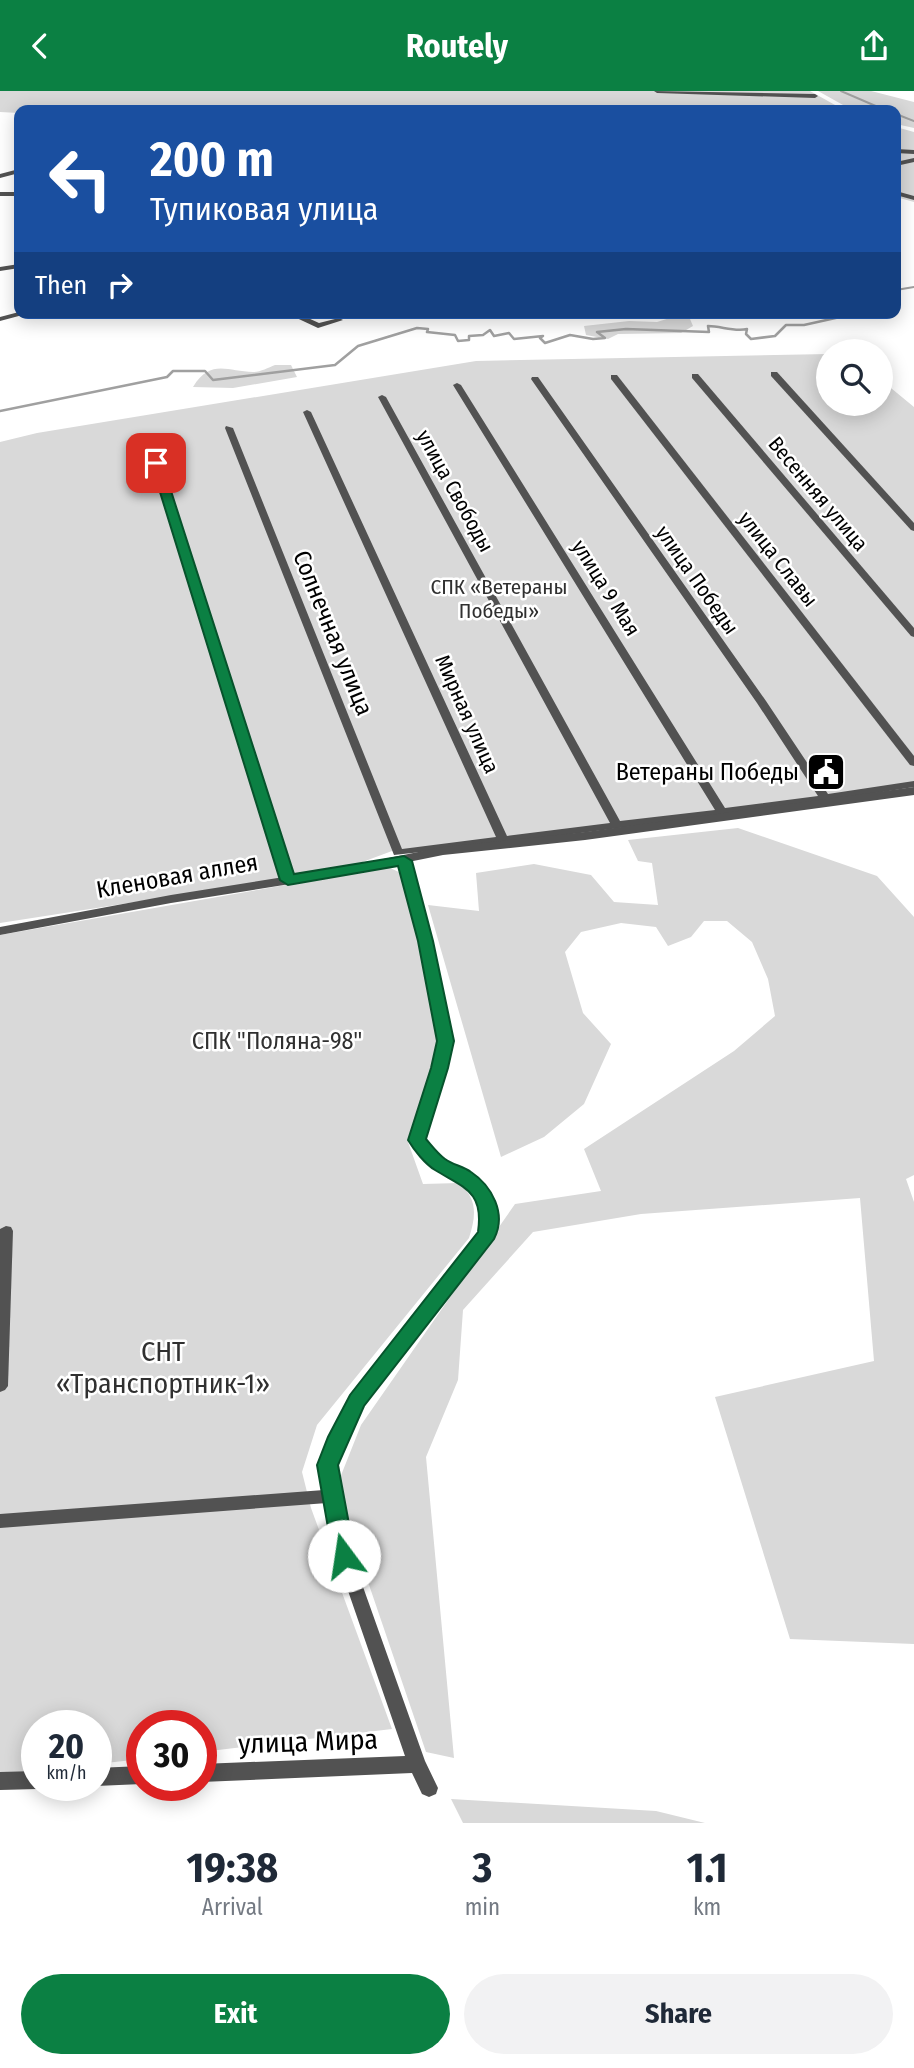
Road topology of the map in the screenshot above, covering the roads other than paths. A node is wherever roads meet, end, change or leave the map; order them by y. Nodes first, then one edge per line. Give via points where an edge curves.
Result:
1 (657, 91) edge
2 (815, 96) dead end
3 (0, 186) edge
4 (0, 194) edge
5 (9, 194) junction
6 (14, 194) edge
7 (303, 319) edge
8 (339, 320) dead end
9 (774, 374) dead end
10 (695, 376) dead end
11 (614, 377) dead end
12 (535, 379) dead end
13 (457, 384) dead end
14 (382, 397) dead end
15 (307, 412) dead end
16 (229, 428) dead end
17 (149, 439) dead end
18 (914, 528) edge
19 (914, 634) edge
20 (914, 763) edge
21 (914, 784) edge
22 (914, 791) edge
23 (826, 800) junction
24 (722, 812) junction
25 (616, 824) junction
26 (503, 840) junction
27 (401, 857) junction
28 (288, 880) junction
29 (0, 931) edge
30 (6, 1231) dead end
31 (0, 1387) edge
32 (332, 1496) junction
33 (0, 1521) edge
34 (417, 1764) junction
35 (217, 1772) edge
36 (21, 1780) edge
37 (0, 1781) edge
38 (429, 1788) dead end

1 - 2 street
3 - 5 street
4 - 5 street
5 - 6 street
7 - 8 street via 318,326
9 - 18 street
10 - 19 street, Весенняя улица
11 - 20 street, улица Славы
12 - 23 street, улица Победы
13 - 24 street, улица 9 Мая
14 - 25 street, улица Свободы
15 - 26 street, Мирная улица
16 - 27 street, Солнечная улица
17 - 28 street
21 - 23 street
22 - 23 street, Кленовая аллея
23 - 24 street
23 - 27 street, Кленовая аллея via 585,836
24 - 25 street
25 - 26 street
26 - 27 street
27 - 28 street, Кленовая аллея
27 - 32 street via 425,941 445,1041 417,1140 439,1164 476,1187 490,1214 487,1234 357,1401 328,1465
28 - 29 street, Кленовая аллея
30 - 31 street
32 - 33 street
32 - 34 street via 344,1556
34 - 35 street, улица Мира
34 - 38 street
36 - 37 street

